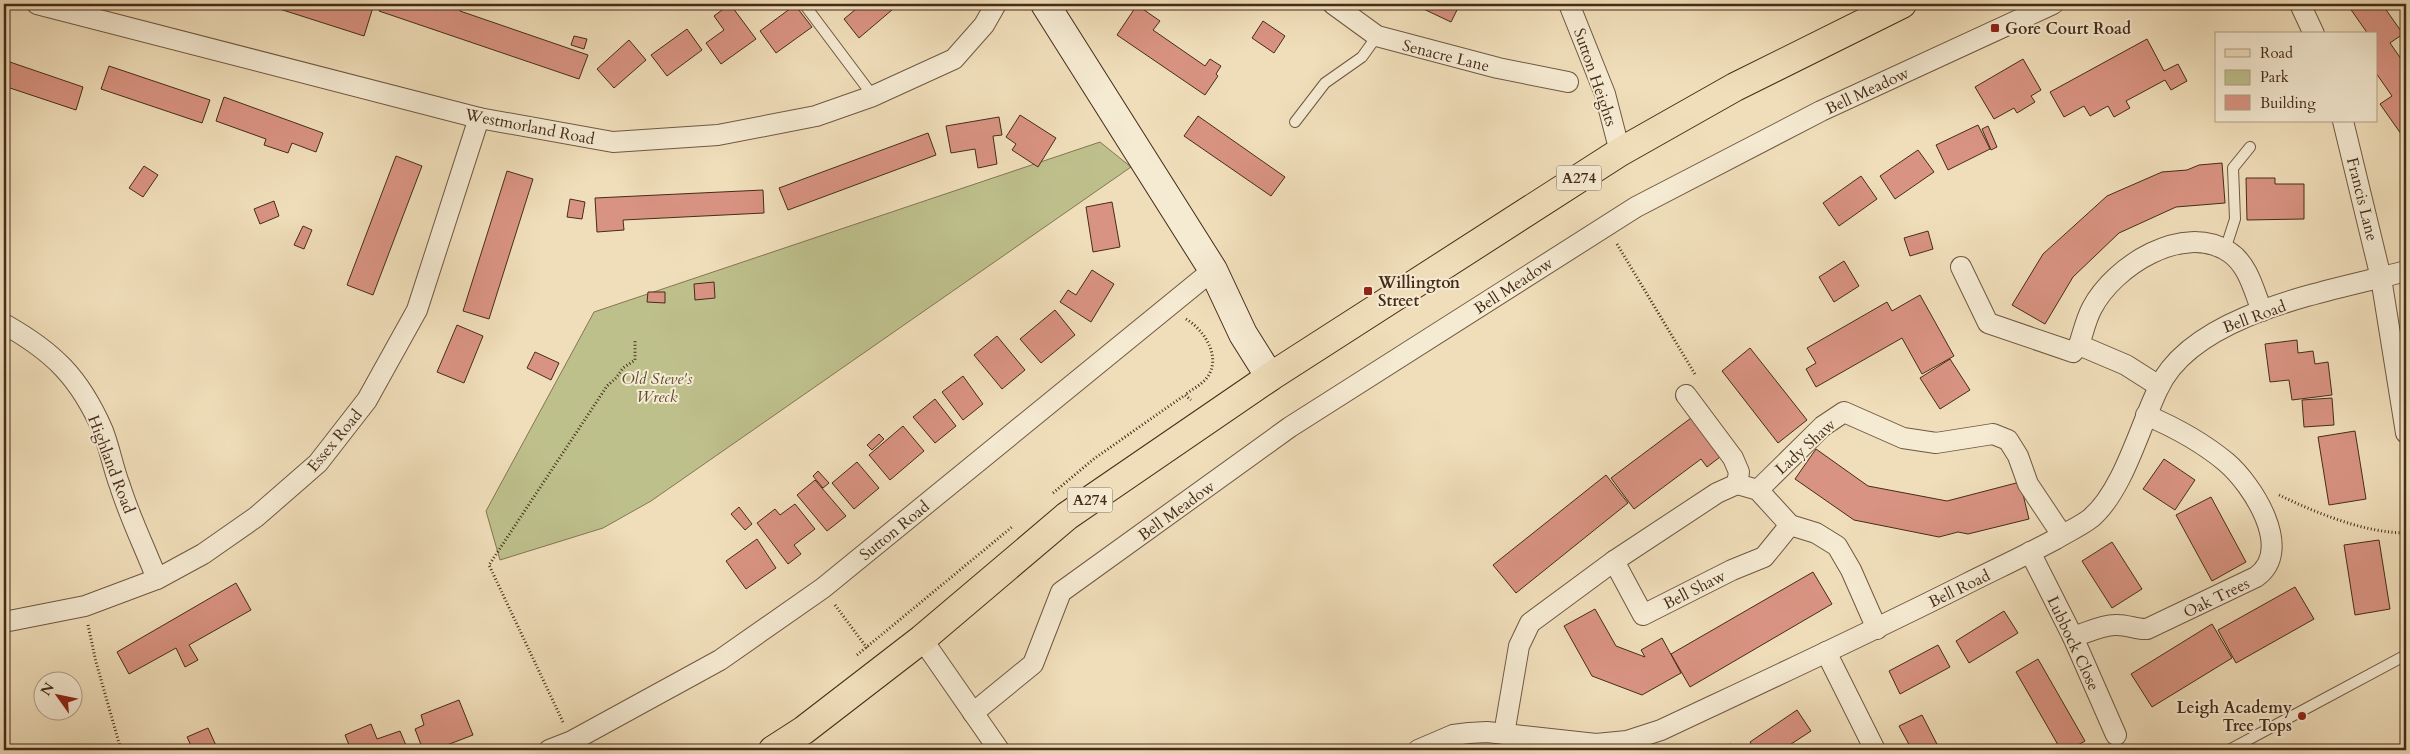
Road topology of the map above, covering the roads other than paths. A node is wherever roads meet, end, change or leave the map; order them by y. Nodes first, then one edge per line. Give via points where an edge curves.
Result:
1 (37, 4) edge
2 (804, 4) edge
3 (996, 4) edge
4 (1045, 4) edge
5 (1333, 4) edge
6 (1569, 4) edge
7 (1902, 4) edge
8 (2053, 4) edge
9 (2300, 4) edge
10 (2313, 32) edge
11 (1378, 36) junction
12 (1568, 82) dead end
13 (873, 96) junction
14 (478, 118) junction
15 (1295, 122) dead end
16 (2343, 122) edge
17 (2250, 147) dead end
18 (1620, 152) junction
19 (2225, 250) junction
20 (1961, 267) dead end
21 (1213, 270) junction
22 (2406, 271) edge
23 (2381, 278) junction
24 (2262, 312) junction
25 (4, 324) edge
26 (2079, 345) junction
27 (1270, 377) junction
28 (2159, 386) junction
29 (1686, 395) road end
30 (2146, 415) junction
31 (2406, 433) edge
32 (1737, 484) junction
33 (1758, 490) junction
34 (1790, 525) junction
35 (2062, 535) junction
36 (2030, 552) junction
37 (1614, 561) junction
38 (157, 579) junction
39 (4, 622) edge
40 (1877, 629) junction
41 (2073, 637) junction
42 (922, 639) junction
43 (1826, 652) junction
44 (2406, 656) edge
45 (973, 713) junction
46 (1504, 734) junction
47 (2116, 735) dead end
48 (1456, 743) edge
49 (1628, 745) edge
50 (549, 750) edge
51 (773, 750) edge
52 (999, 750) edge
53 (1418, 750) edge
54 (1875, 750) edge
55 (2230, 750) edge

1 - 14 street, Westmorland Road
2 - 13 lane
3 - 13 street, Westmorland Road via 984,25 954,59
4 - 21 street
5 - 11 street, Senacre Lane
6 - 18 street, Sutton Heights via 1605,94
7 - 18 main road, A274 via 1874,13
8 - 45 street, Bell Meadow via 1821,111 1636,207 1290,427 1061,592 1033,664
9 - 10 street
11 - 12 street, Senacre Lane via 1489,66
11 - 15 lane via 1362,57 1324,83
13 - 14 street, Westmorland Road via 816,116 718,135 613,142
14 - 38 street, Essex Road via 417,310 367,400 318,463 256,517 203,554
16 - 23 street, Francis Lane
17 - 19 lane via 2232,168 2235,219
18 - 27 main road, A274
19 - 24 street via 2248,274
19 - 26 street via 2204,241 2152,252 2117,275 2092,308
20 - 26 street via 1988,323 2073,352
21 - 27 street via 1243,334
21 - 50 street, Sutton Road via 823,588 720,660 572,741
22 - 23 street, Bell Road
23 - 24 street, Bell Road
23 - 31 street, Francis Lane
24 - 28 street, Bell Road via 2203,338 2178,360
25 - 38 street, Highland Road via 34,341 61,363 81,388 103,432 120,487
26 - 28 street via 2126,365
27 - 42 main road, A274 via 1067,516
28 - 30 street, Bell Road
29 - 32 street via 1733,458 1739,472
30 - 35 street, Bell Road via 2126,466 2111,493 2092,517
30 - 41 street, Oak Trees via 2204,445 2227,463 2248,487 2271,528 2273,551 2264,572 2147,629 2113,625
32 - 33 street
32 - 37 street
33 - 34 street
33 - 35 street, Lady Shaw via 1823,426 1844,412 1903,438 1936,443 1993,434 2008,440 2028,484
34 - 37 street, Bell Shaw via 1764,557 1643,615
34 - 40 street via 1816,533 1837,546
35 - 36 street, Bell Road
36 - 40 street, Bell Road
36 - 41 street, Lubbock Close
37 - 46 street via 1530,623 1519,646
38 - 39 street, Essex Road via 84,606
40 - 43 street, Bell Road
41 - 47 street, Lubbock Close
42 - 45 street
42 - 51 main road, A274
43 - 49 street, Bell Road
43 - 54 street
44 - 55 lane
45 - 52 street
46 - 48 street, Bell Road via 1487,732
46 - 49 street, Bell Road
48 - 53 street, Bell Road

